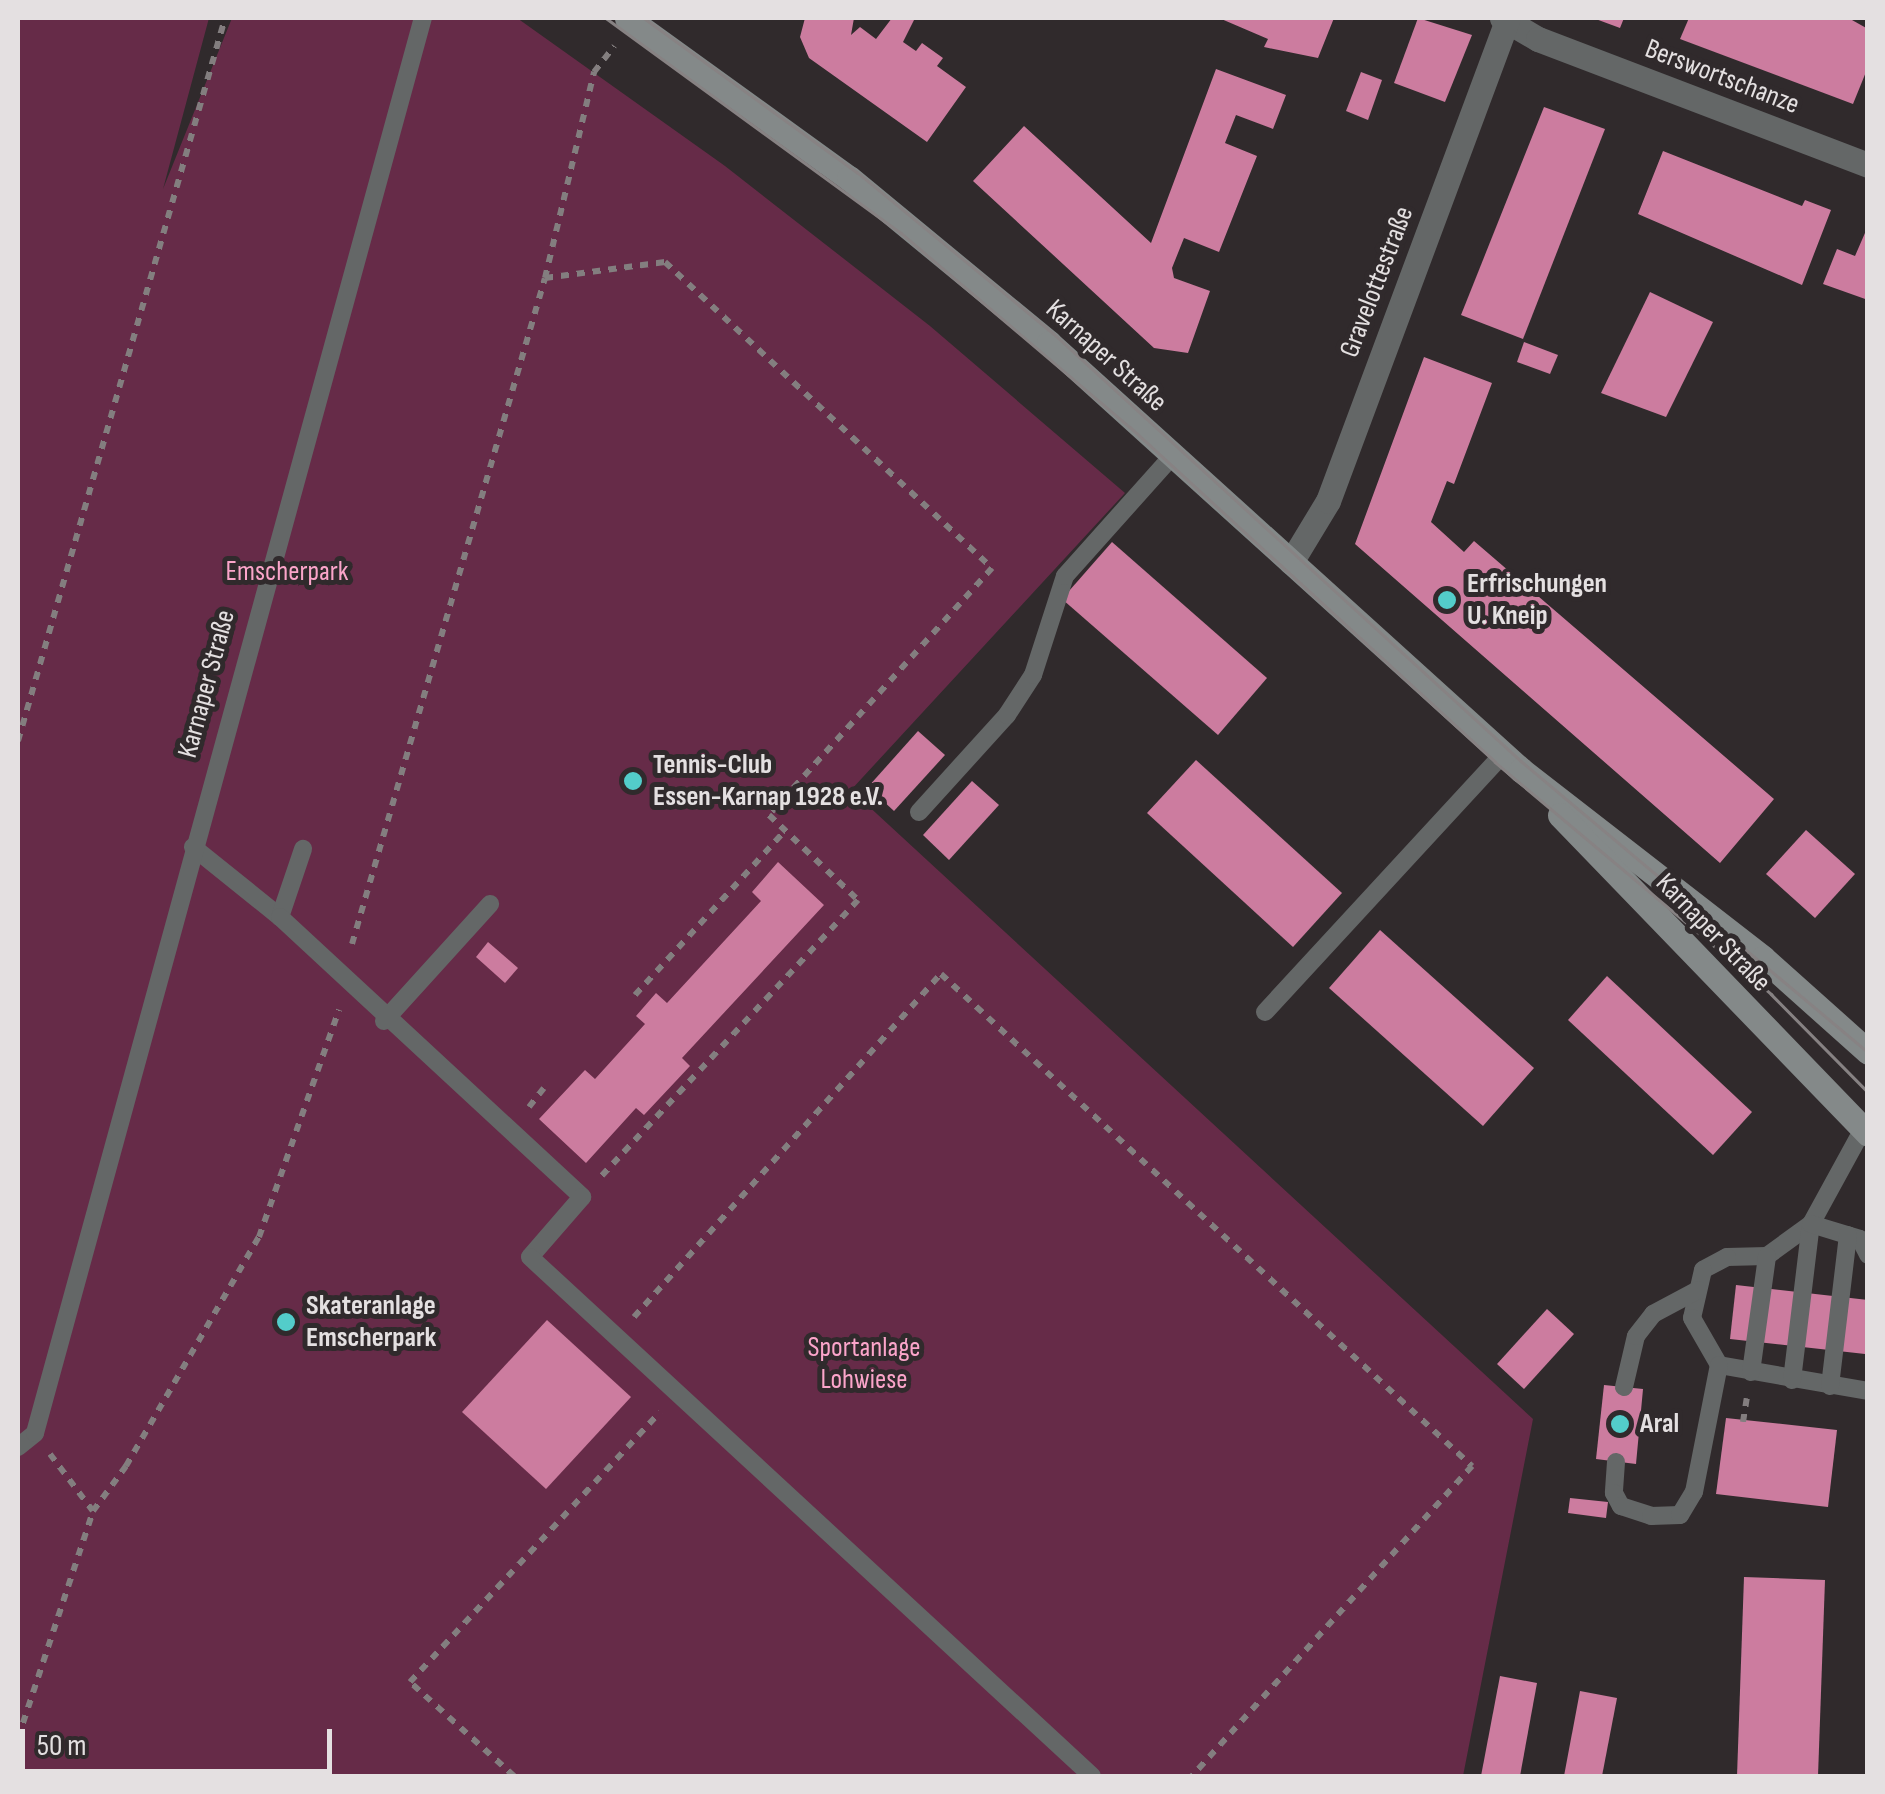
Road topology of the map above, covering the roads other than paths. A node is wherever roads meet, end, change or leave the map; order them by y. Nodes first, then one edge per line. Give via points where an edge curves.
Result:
1 (422, 18) edge
2 (632, 19) edge
3 (1506, 19) edge
4 (1868, 165) edge
5 (1173, 455) junction
6 (1291, 562) junction
7 (1512, 762) junction
8 (919, 812) dead end
9 (193, 847) junction
10 (303, 849) dead end
11 (490, 904) dead end
12 (280, 918) junction
13 (1265, 1012) dead end
14 (384, 1021) junction
15 (1868, 1052) edge
16 (1865, 1131) edge
17 (1811, 1224) junction
18 (1848, 1235) junction
19 (1767, 1256) junction
20 (1868, 1256) edge
21 (1698, 1290) junction
22 (1719, 1365) junction
23 (1751, 1372) junction
24 (1792, 1380) junction
25 (1830, 1386) junction
26 (1624, 1387) dead end
27 (1868, 1392) edge
28 (18, 1447) edge
29 (1616, 1462) dead end
30 (1092, 1776) edge

1 - 9 lane, Karnaper Straße
2 - 5 main road, Karnaper Straße via 849,178
3 - 4 street, Berswortschanze via 1538,39
3 - 6 street, Gravelottestraße via 1328,501
5 - 6 main road, Karnaper Straße
5 - 8 lane via 1064,576 1033,675 1007,715
6 - 7 main road, Karnaper Straße
7 - 13 lane
7 - 15 main road, Karnaper Straße via 1764,958
7 - 16 main road, Karnaper Straße
9 - 12 lane
9 - 28 lane, Karnaper Straße via 35,1433
10 - 12 lane
11 - 14 lane
12 - 14 lane
14 - 30 lane via 582,1197 530,1256
16 - 17 lane
17 - 18 lane
17 - 19 lane
17 - 24 lane
18 - 20 lane via 1860,1239
18 - 25 lane
19 - 21 lane via 1727,1257 1703,1270
19 - 23 lane
21 - 22 lane via 1692,1318
21 - 26 lane via 1654,1314 1636,1336
22 - 23 lane
22 - 29 lane via 1694,1492 1680,1514 1651,1516 1621,1506 1614,1493
23 - 24 lane
24 - 25 lane
25 - 27 lane

